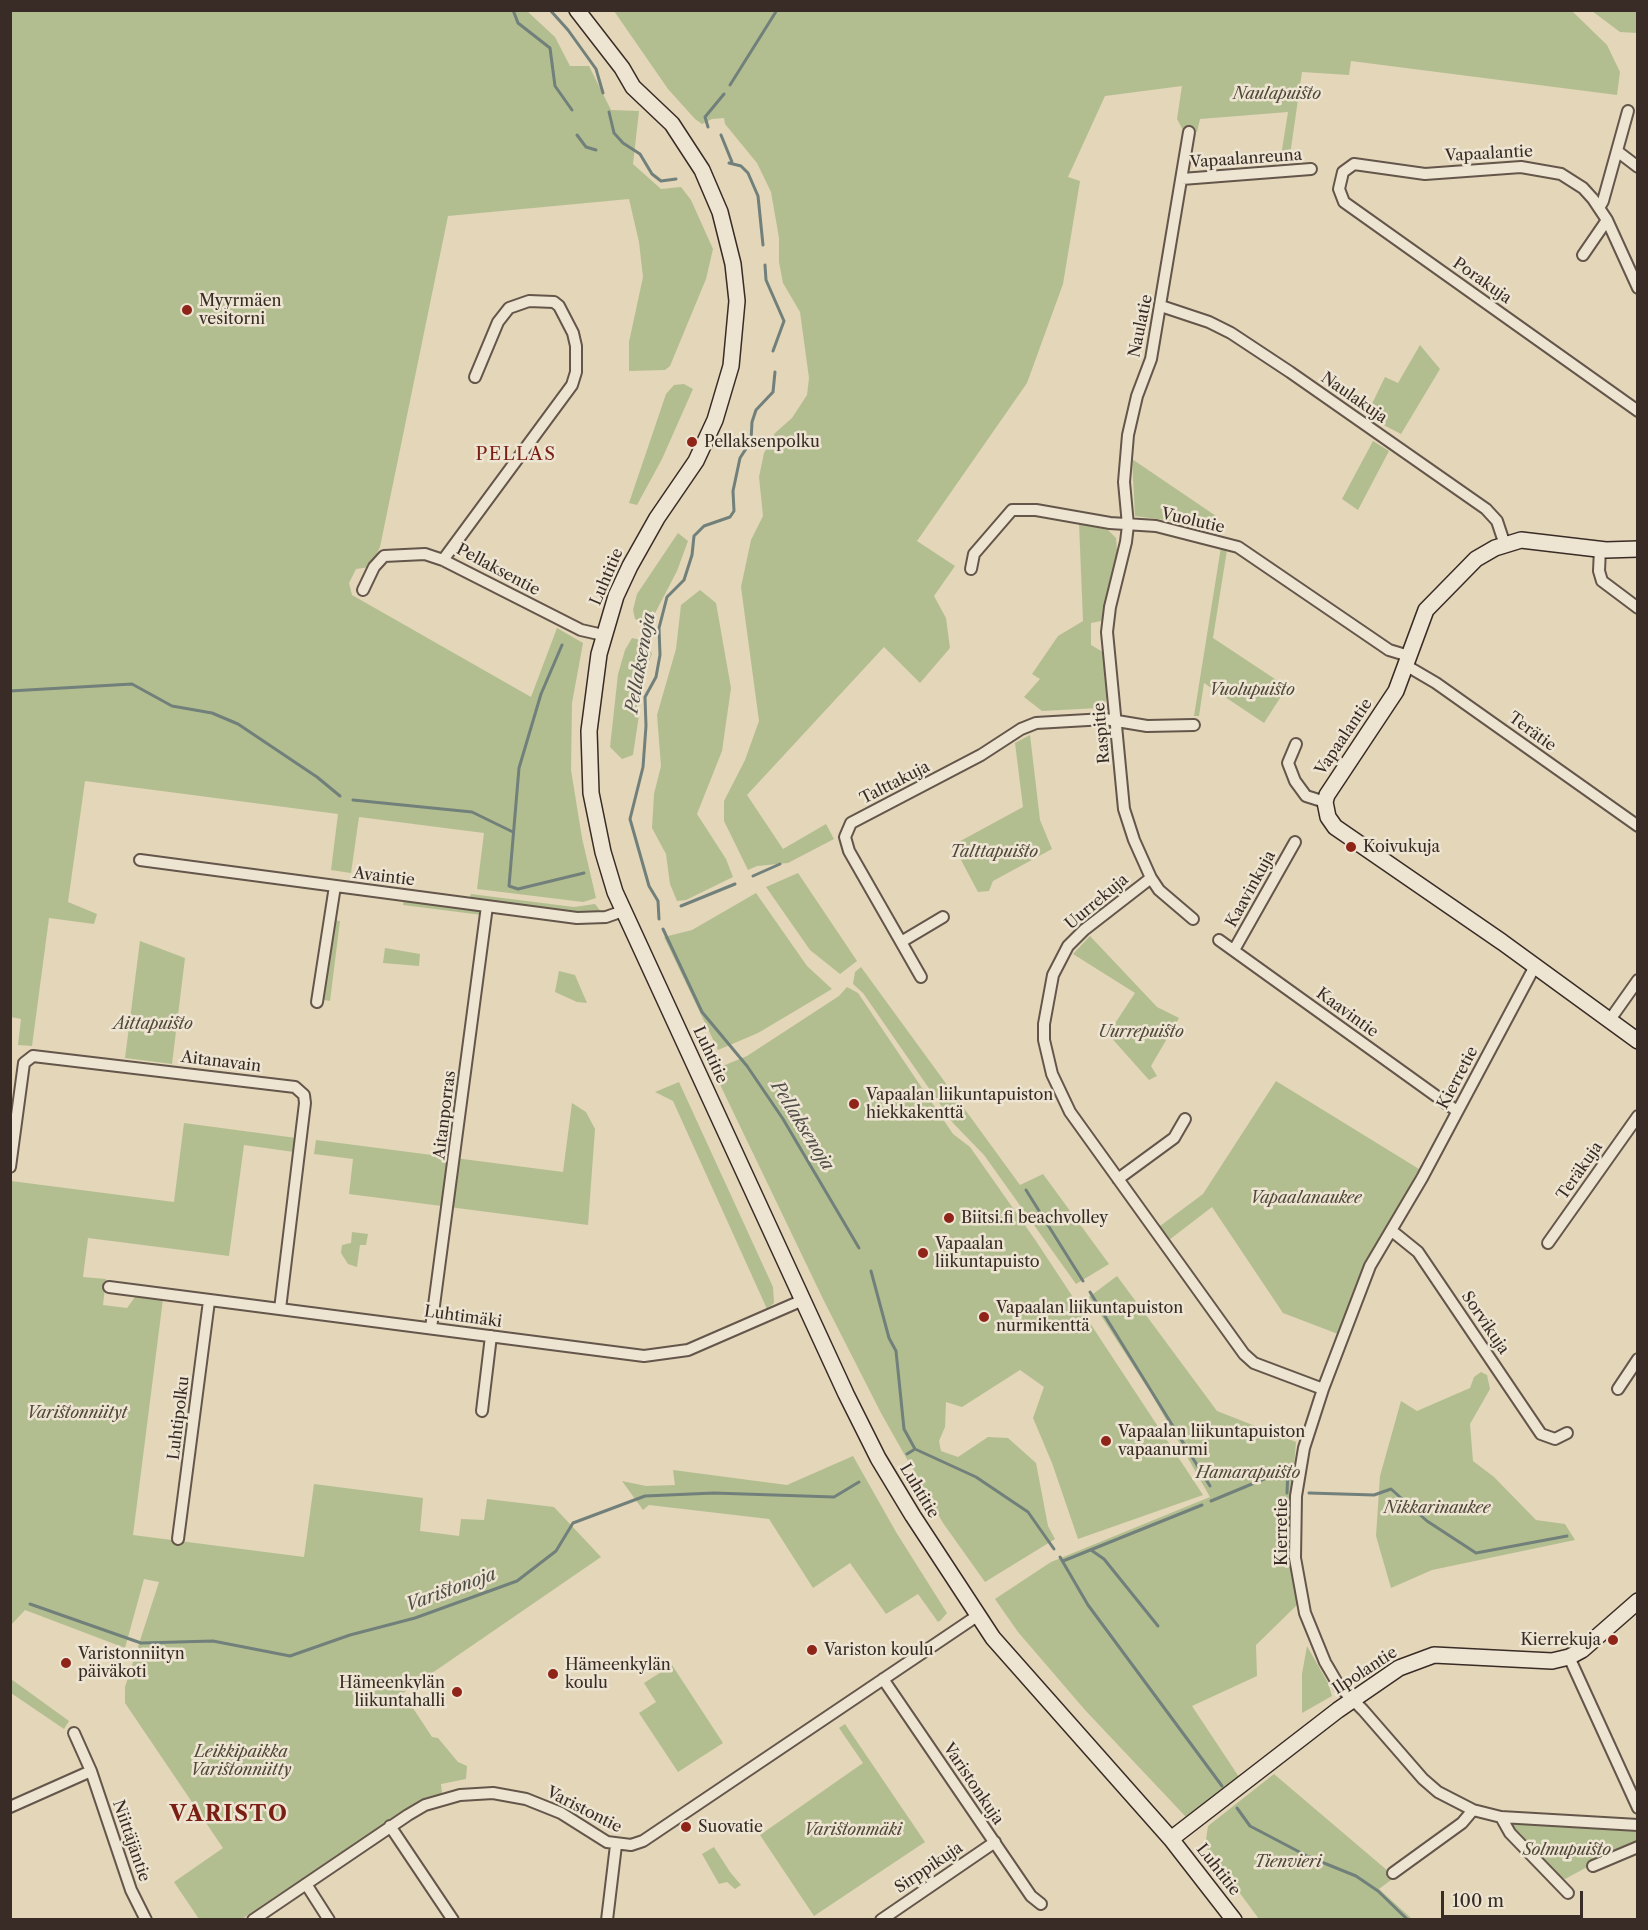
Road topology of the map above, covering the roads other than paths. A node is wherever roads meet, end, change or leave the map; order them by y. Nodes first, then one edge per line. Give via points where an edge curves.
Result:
1 (578, 10) edge
2 (1628, 111) dead end
3 (1189, 132) dead end
4 (1617, 151) junction
5 (1351, 164) joint
6 (1638, 167) edge
7 (1311, 169) dead end
8 (1182, 179) junction
9 (1599, 208) junction
10 (1607, 220) junction
11 (1583, 255) dead end
12 (1638, 288) edge
13 (1161, 306) junction
14 (475, 377) dead end
15 (1638, 411) edge
16 (1128, 525) junction
17 (1505, 545) junction
18 (1600, 549) junction
19 (1638, 549) edge
20 (443, 560) junction
21 (971, 569) dead end
22 (363, 590) dead end
23 (1638, 608) edge
24 (603, 635) junction
25 (1408, 661) junction
26 (1116, 720) junction
27 (1194, 725) dead end
28 (1296, 744) dead end
29 (1325, 802) junction
30 (1638, 826) edge
31 (1295, 842) dead end
32 (140, 860) dead end
33 (1151, 878) junction
34 (335, 886) junction
35 (487, 906) junction
36 (623, 911) junction
37 (944, 917) dead end
38 (1193, 919) dead end
39 (1218, 940) dead end
40 (901, 942) junction
41 (1234, 950) junction
42 (1535, 966) junction
43 (921, 977) dead end
44 (1638, 980) edge
45 (317, 1002) dead end
46 (1609, 1021) junction
47 (1638, 1041) edge
48 (1457, 1111) junction
49 (1638, 1116) edge
50 (1185, 1119) dead end
51 (10, 1167) edge
52 (1118, 1179) junction
53 (1392, 1230) junction
54 (1548, 1243) dead end
55 (109, 1287) dead end
56 (802, 1300) junction
57 (209, 1301) junction
58 (280, 1309) junction
59 (431, 1328) junction
60 (490, 1336) junction
61 (1638, 1359) edge
62 (1323, 1389) junction
63 (1618, 1389) dead end
64 (482, 1411) dead end
65 (1567, 1433) dead end
66 (178, 1539) dead end
67 (1638, 1601) edge
68 (977, 1616) junction
69 (1569, 1657) junction
70 (883, 1679) junction
71 (1353, 1700) junction
72 (74, 1733) dead end
73 (91, 1771) junction
74 (10, 1808) edge
75 (1638, 1808) edge
76 (1473, 1810) junction
77 (1502, 1817) junction
78 (1638, 1825) edge
79 (390, 1826) junction
80 (1171, 1839) junction
81 (995, 1842) junction
82 (616, 1845) junction
83 (1638, 1846) edge
84 (1593, 1866) dead end
85 (1393, 1873) dead end
86 (306, 1884) junction
87 (1568, 1893) dead end
88 (1041, 1904) dead end
89 (146, 1920) edge
90 (253, 1920) edge
91 (329, 1920) edge
92 (453, 1920) edge
93 (607, 1920) edge
94 (881, 1920) edge
95 (1234, 1920) edge

1 - 24 street, Luhtitie via 633,87 662,112 686,142 720,212 735,279 735,345 726,388 707,440 630,566
2 - 4 street
3 - 8 street, Naulatie
4 - 6 street
4 - 9 street
5 - 9 street, Vapaalantie via 1425,174 1534,168 1571,180
5 - 15 street, Porakuja via 1340,182 1344,202
7 - 8 street, Vapaalanreuna
8 - 13 street, Naulatie
9 - 10 street, Vapaalantie
10 - 11 street
10 - 12 street, Vapaalantie
13 - 16 street, Naulatie via 1128,435 1124,482
13 - 17 street, Naulakuja via 1231,333 1290,372 1486,509 1497,521
14 - 20 street, Pellaksentie via 501,315 516,305 548,301 559,306 573,333 577,360 572,385
16 - 21 street, Vuolutie via 1036,510 1012,510 974,554
16 - 25 street, Vuolutie via 1156,526 1238,547
16 - 26 street, Raspitie via 1107,632
17 - 18 street, Vapaalantie via 1521,540
17 - 25 street, Vapaalantie via 1476,559 1426,610
18 - 19 street, Vapaalantie
18 - 23 street via 1602,581
20 - 22 street via 425,554 384,556
20 - 24 street, Pellaksentie via 581,630
24 - 36 street, Luhtitie via 590,709 591,793 603,852
25 - 29 street, Vapaalantie via 1396,691
25 - 30 street, Terätie
26 - 27 street, Talttakuja via 1147,726
26 - 33 street, Raspitie via 1124,809
26 - 40 street, Talttakuja via 1029,726 851,823 845,837 849,851
28 - 29 street via 1288,762 1295,781 1306,796
29 - 42 street, Vapaalantie via 1335,827
31 - 41 street, Kaavinkuja
32 - 34 street, Avaintie
33 - 38 street, Raspitie
33 - 52 street, Uurrekuja via 1068,946 1053,975 1046,1008 1044,1040 1057,1089
34 - 35 street, Avaintie
34 - 45 street
35 - 36 street, Avaintie via 577,918 606,917
35 - 59 street, Aitanporras
36 - 56 street, Luhtitie
37 - 40 street
39 - 41 street, Kaavintie
40 - 43 street, Talttakuja
41 - 48 street, Kaavintie
42 - 46 street, Vapaalantie
42 - 48 street, Kierretie
44 - 46 street
46 - 47 street, Vapaalantie
48 - 53 street, Kierretie
49 - 54 street, Teräkuja
50 - 52 street via 1174,1138
51 - 58 street, Aitanavain via 24,1064 33,1056 295,1087 304,1095 305,1103
52 - 62 street, Uurrekuja via 1250,1360
53 - 62 street, Kierretie via 1370,1266
53 - 65 street, Sorvikuja via 1418,1252 1546,1438 1555,1439
55 - 57 street, Luhtimäki
56 - 60 street, Luhtimäki via 701,1345 668,1354 644,1356
56 - 68 street, Luhtitie via 878,1458
57 - 58 street, Luhtimäki
57 - 66 street, Luhtipolku
58 - 59 street, Luhtimäki
59 - 60 street, Luhtimäki
60 - 64 street
61 - 63 street
62 - 71 street, Kierretie via 1296,1498 1295,1558 1300,1593 1314,1638 1339,1686
67 - 69 street, Ilpolantie
68 - 70 street, Varistontie
68 - 80 street, Luhtitie
69 - 71 street, Ilpolantie via 1552,1661 1434,1655 1399,1668
69 - 75 street
70 - 81 street, Varistonkuja
70 - 82 street, Varistontie via 655,1834 631,1845
71 - 76 street, Kierretie via 1423,1779
71 - 80 street, Ilpolantie
72 - 73 street, Niittäjäntie
73 - 74 street
73 - 89 street, Niittäjäntie via 131,1890
76 - 77 street, Kierretie
76 - 85 street via 1462,1823
77 - 78 street, Kierretie
77 - 87 street via 1510,1833
79 - 82 street, Varistontie via 425,1805 449,1797 493,1793 540,1803
79 - 86 street, Varistontie
79 - 92 street
80 - 95 street, Luhtitie
81 - 88 street, Varistonkuja via 1031,1896
81 - 94 street, Sirppikuja
82 - 93 street
83 - 84 street
86 - 90 street, Varistontie
86 - 91 street

